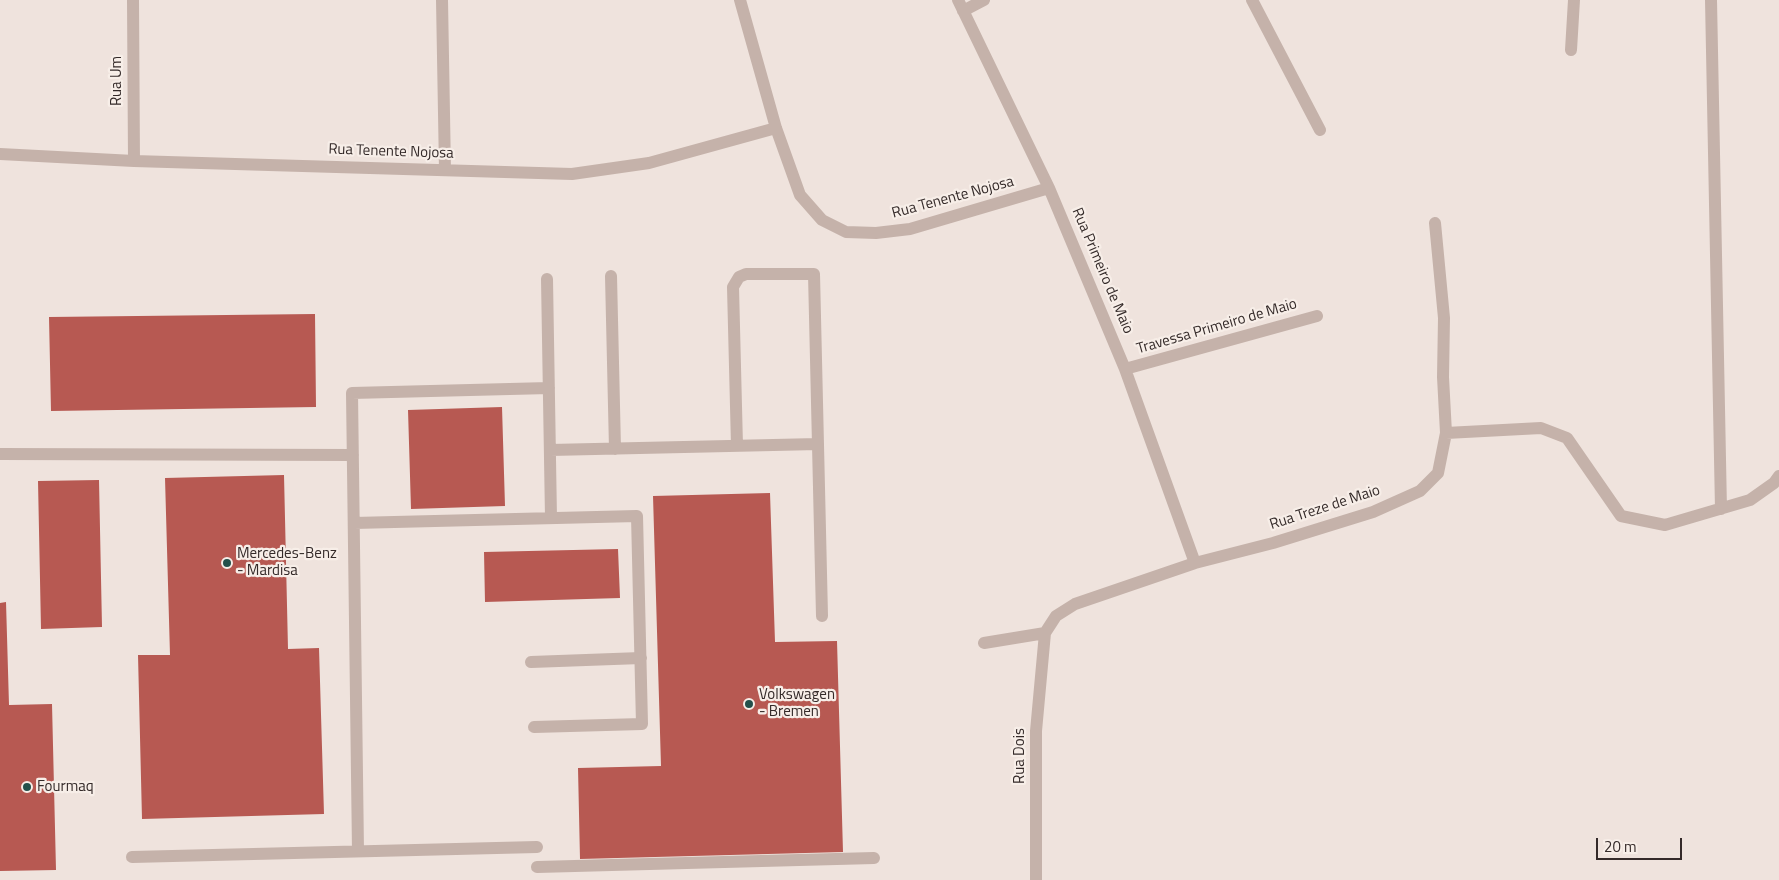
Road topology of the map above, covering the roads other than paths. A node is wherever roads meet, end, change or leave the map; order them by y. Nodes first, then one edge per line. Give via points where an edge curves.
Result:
1 (133, 0) edge
2 (442, 0) edge
3 (740, 0) edge
4 (984, 0) edge
5 (1252, 0) edge
6 (1574, 0) edge
7 (1711, 0) edge
8 (961, 5) edge
9 (1571, 50) dead end
10 (776, 128) junction
11 (1320, 130) dead end
12 (0, 154) edge
13 (134, 161) junction
14 (445, 170) junction
15 (1049, 188) junction
16 (1435, 223) dead end
17 (612, 276) dead end
18 (547, 278) dead end
19 (1317, 316) dead end
20 (1125, 369) junction
21 (549, 388) junction
22 (1446, 433) junction
23 (818, 444) junction
24 (737, 446) junction
25 (615, 449) junction
26 (550, 450) junction
27 (0, 454) edge
28 (353, 455) junction
29 (1779, 476) edge
30 (1721, 509) junction
31 (551, 518) junction
32 (354, 523) junction
33 (1195, 563) junction
34 (822, 616) dead end
35 (1045, 633) junction
36 (984, 643) dead end
37 (641, 658) junction
38 (531, 662) dead end
39 (534, 727) dead end
40 (537, 847) dead end
41 (358, 851) junction
42 (132, 857) dead end
43 (874, 858) dead end
44 (537, 867) dead end
45 (1036, 880) edge

1 - 13 street, Rua Um
2 - 14 street
3 - 10 street, Rua Tenente Nojosa
4 - 8 street
5 - 11 street
6 - 9 street
7 - 30 street
8 - 15 street, Rua Primeiro de Maio
10 - 14 street, Rua Tenente Nojosa via 648,163 572,174
10 - 15 street, Rua Tenente Nojosa via 800,195 822,220 846,232 910,229
12 - 13 street, Rua Tenente Nojosa
13 - 14 street, Rua Tenente Nojosa
15 - 20 street, Rua Primeiro de Maio
16 - 22 street, Rua Treze de Maio via 1444,318
17 - 25 street
18 - 21 street
19 - 20 street, Travessa Primeiro de Maio
20 - 33 street, Rua Primeiro de Maio
21 - 26 street
21 - 28 street via 352,393
22 - 30 street via 1541,428 1567,438 1621,516 1665,525
22 - 33 street, Rua Treze de Maio via 1438,473 1420,491 1373,512
23 - 24 street
23 - 24 street via 814,274 746,274 739,277 733,287
23 - 34 street
24 - 25 street
25 - 26 street
26 - 31 street
27 - 28 street
28 - 32 street
29 - 30 street via 1750,500
31 - 32 street
31 - 37 street via 637,516
32 - 41 street
33 - 35 street, Rua Treze de Maio via 1075,604 1056,616
35 - 36 street
35 - 45 street, Rua Dois via 1036,731
37 - 38 street
37 - 39 street via 642,724
40 - 41 street
41 - 42 street
43 - 44 street

